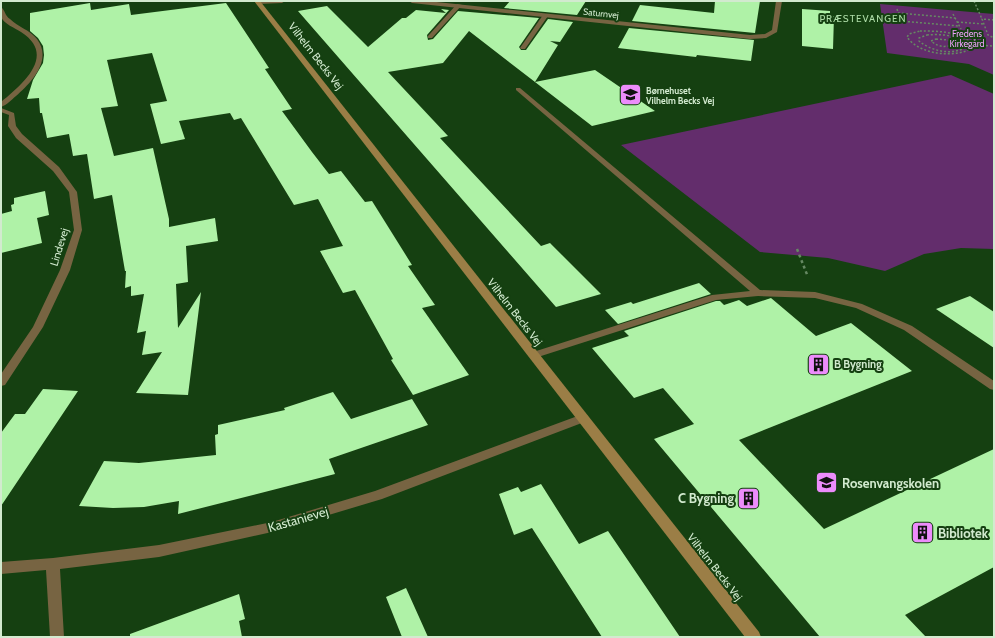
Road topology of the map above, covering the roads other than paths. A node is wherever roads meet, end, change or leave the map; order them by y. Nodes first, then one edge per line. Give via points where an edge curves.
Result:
1 (282, 1) edge
2 (412, 1) edge
3 (779, 1) edge
4 (1, 2) edge
5 (258, 2) edge
6 (459, 5) junction
7 (1, 6) edge
8 (1, 9) edge
9 (545, 16) junction
10 (3, 18) edge
11 (430, 37) dead end
12 (523, 48) dead end
13 (518, 89) dead end
14 (1, 105) edge
15 (1, 110) edge
16 (758, 293) junction
17 (534, 355) junction
18 (1, 382) edge
19 (994, 386) edge
20 (583, 418) junction
21 (53, 564) junction
22 (1, 568) edge
23 (57, 637) edge
24 (754, 637) edge

1 - 5 street
2 - 6 street, Saturnvej
3 - 9 street, Saturnvej via 775,31 766,36 750,37
4 - 7 street
5 - 17 street, Vilhelm Becks Vej
6 - 9 street, Saturnvej
6 - 11 street
8 - 10 street
9 - 12 street
10 - 14 street via 35,40 40,54 36,71 22,88
13 - 16 street
15 - 18 street, Lindevej via 12,114 12,126 56,169 73,192 78,230 65,270 38,327
16 - 17 street via 715,297
16 - 19 street via 815,295 859,306 908,328
17 - 20 street, Vilhelm Becks Vej
20 - 21 street, Kastanievej via 378,495 272,527 159,551
20 - 24 street, Vilhelm Becks Vej
21 - 22 street, Kastanievej
21 - 23 street

